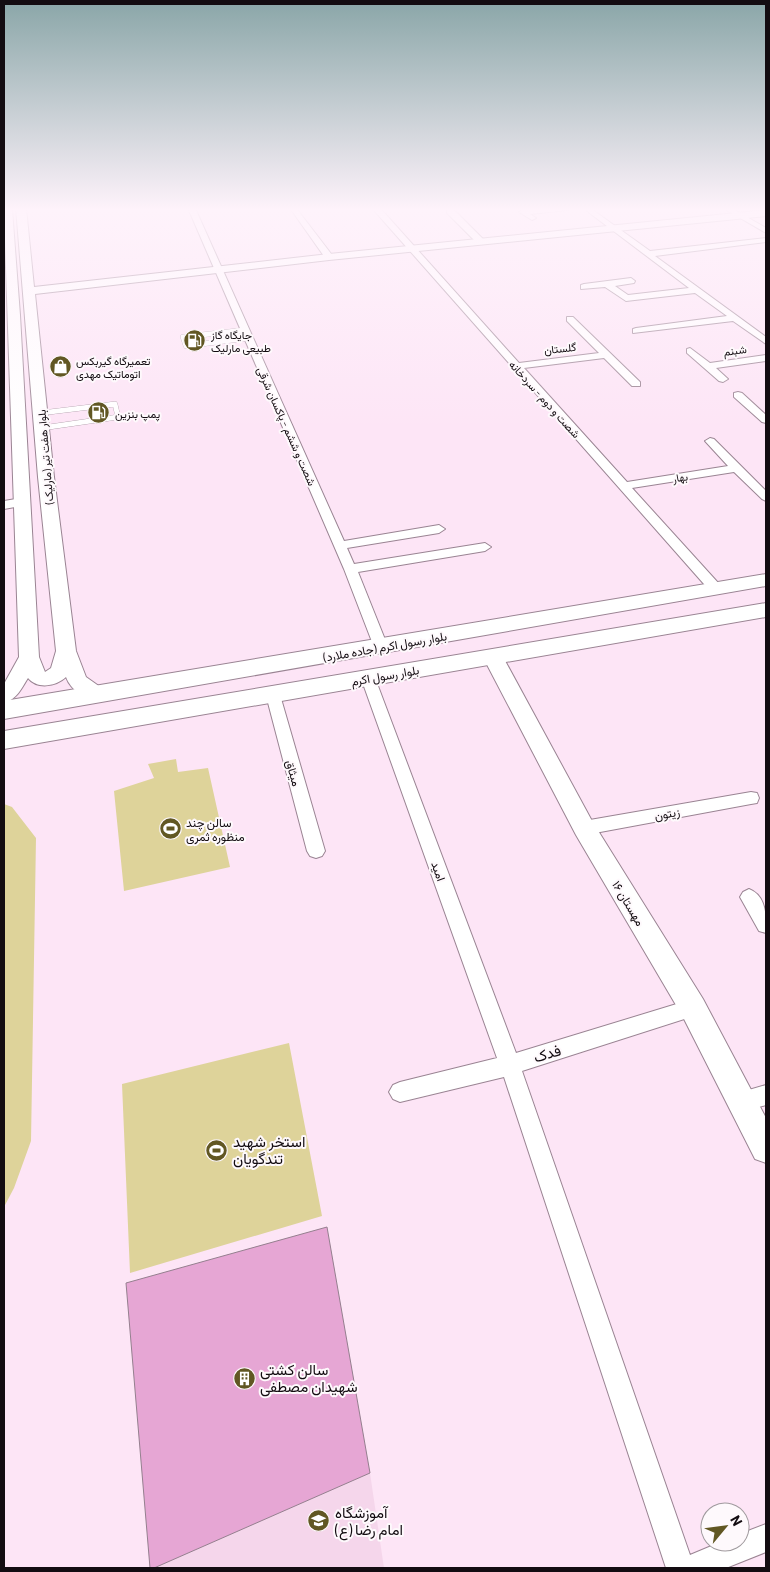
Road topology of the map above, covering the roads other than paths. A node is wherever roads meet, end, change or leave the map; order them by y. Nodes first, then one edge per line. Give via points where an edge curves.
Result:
1 (8, 281) edge
2 (28, 281) edge
3 (116, 281) edge
4 (224, 281) edge
5 (441, 281) edge
6 (628, 281) edge
7 (684, 281) edge
8 (608, 284) junction
9 (584, 286) dead end
10 (696, 290) junction
11 (29, 291) junction
12 (735, 318) junction
13 (570, 319) dead end
14 (636, 331) dead end
15 (246, 334) junction
16 (766, 341) edge
17 (690, 351) dead end
18 (607, 355) junction
19 (766, 358) edge
20 (516, 366) junction
21 (707, 366) junction
22 (724, 380) dead end
23 (636, 384) dead end
24 (738, 395) dead end
25 (766, 407) edge
26 (754, 409) junction
27 (41, 420) junction
28 (766, 420) edge
29 (11, 434) edge
30 (710, 442) dead end
31 (736, 468) junction
32 (624, 486) junction
33 (766, 497) edge
34 (22, 502) junction
35 (4, 505) edge
36 (438, 529) dead end
37 (340, 545) junction
38 (485, 547) dead end
39 (350, 569) junction
40 (766, 580) edge
41 (716, 589) junction
42 (766, 610) edge
43 (380, 646) junction
44 (66, 651) junction
45 (493, 656) junction
46 (28, 657) junction
47 (368, 678) junction
48 (96, 694) junction
49 (273, 695) junction
50 (4, 696) edge
51 (4, 710) edge
52 (4, 740) edge
53 (751, 798) dead end
54 (584, 828) junction
55 (316, 851) dead end
56 (749, 897) dead end
57 (766, 925) edge
58 (693, 1008) junction
59 (510, 1064) junction
60 (400, 1092) dead end
61 (766, 1095) edge
62 (742, 1101) junction
63 (766, 1148) edge
64 (766, 1538) edge
65 (680, 1568) edge
66 (692, 1568) edge

1 - 29 main road, بلوار هفت تیر (مارلیک)
2 - 11 main road, بلوار هفت تیر (مارلیک)
3 - 11 main road
4 - 15 street, شصت و ششم - پاکسان شرقی
5 - 20 street, شصت و دوم - سردخانه
6 - 8 street
7 - 10 street
8 - 9 street
8 - 10 street via 626,298
10 - 12 street
11 - 27 main road, بلوار هفت تیر (مارلیک)
12 - 14 street
12 - 16 street
13 - 18 street
15 - 15 lane via 183,338 186,346
15 - 37 street, شصت و ششم - پاکسان شرقی
17 - 21 street
18 - 20 street, گلستان
18 - 23 street
19 - 21 street, شبنم
20 - 32 street, شصت و دوم - سردخانه
21 - 22 street
24 - 26 street
25 - 26 street
26 - 28 street
27 - 27 lane via 118,418 115,404
27 - 44 main road, بلوار هفت تیر (مارلیک)
29 - 34 main road, بلوار هفت تیر (مارلیک)
30 - 31 street
31 - 32 street, بهار
31 - 33 street
32 - 41 street, شصت و دوم - سردخانه
34 - 35 street
34 - 46 main road, بلوار هفت تیر (مارلیک)
36 - 37 street
37 - 39 street, شصت و ششم - پاکسان شرقی
38 - 39 street
39 - 43 street, شصت و ششم - پاکسان شرقی
40 - 41 main road, بلوار رسول اکرم (جاده ملارد)
41 - 43 main road, بلوار رسول اکرم (جاده ملارد)
42 - 45 main road, بلوار رسول اکرم
43 - 48 main road, بلوار رسول اکرم (جاده ملارد)
44 - 46 main road via 61,671 52,678 40,679
44 - 48 main road, بلوار هفت تیر (مارلیک) via 77,680
45 - 47 main road, بلوار رسول اکرم
45 - 54 main road, مهستان ۱۶
46 - 50 main road
47 - 49 main road, بلوار رسول اکرم
47 - 59 street, امید
48 - 51 main road, بلوار رسول اکرم (جاده ملارد)
49 - 52 main road, بلوار رسول اکرم
49 - 55 street, میثاق
53 - 54 street, زیتون
54 - 58 main road, مهستان ۱۶
56 - 57 street
58 - 59 street, فدک
58 - 62 main road, مهستان ۱۶
59 - 60 street, فدک
59 - 65 street, امید
61 - 62 street
62 - 63 main road, مهستان ۱۶
64 - 66 street

